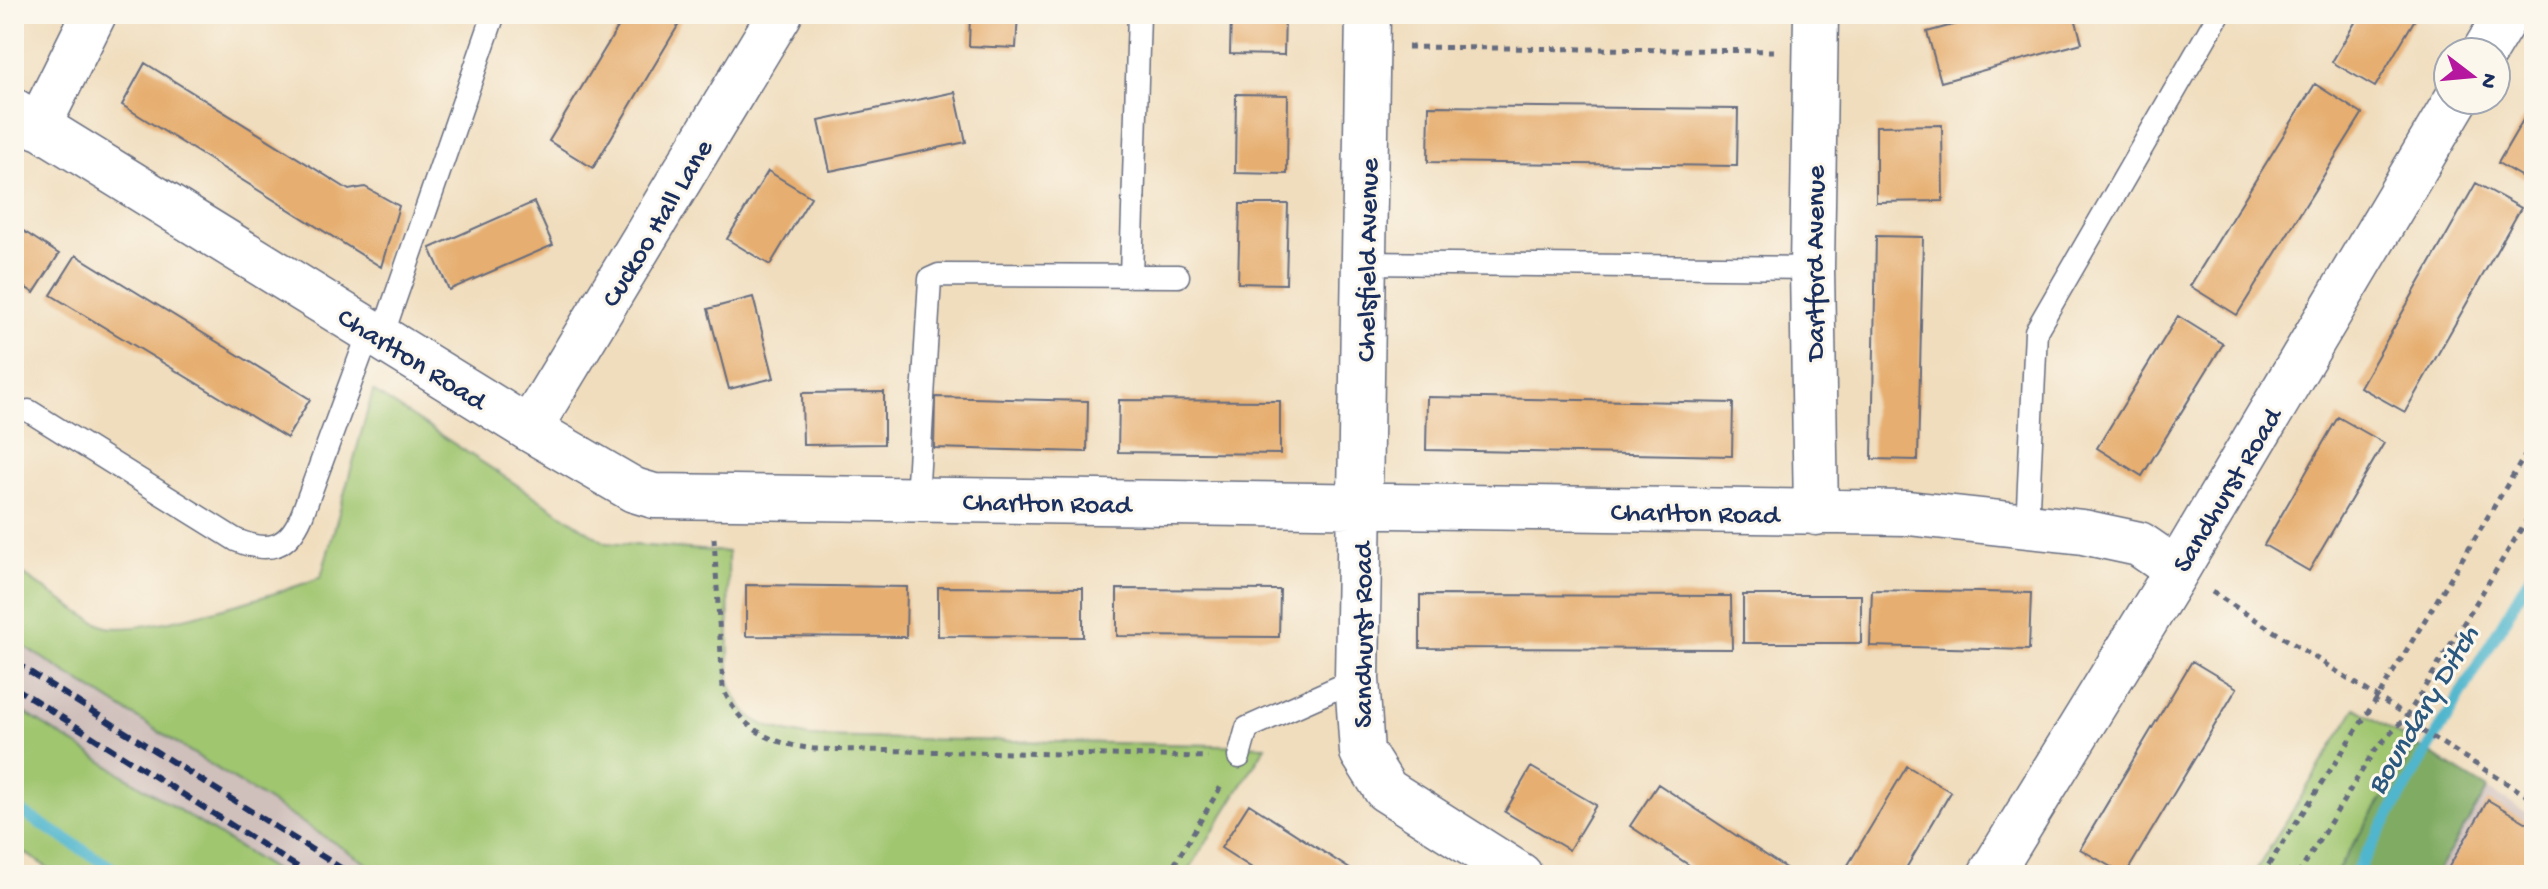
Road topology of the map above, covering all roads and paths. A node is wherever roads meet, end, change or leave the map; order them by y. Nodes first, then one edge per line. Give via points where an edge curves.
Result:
1 (94, 14) edge
2 (494, 14) edge
3 (780, 14) edge
4 (1139, 14) edge
5 (2219, 14) edge
6 (2507, 14) edge
7 (1368, 30) edge
8 (1815, 33) edge
9 (2494, 36) edge
10 (2447, 116) edge
11 (26, 119) edge
12 (1365, 263) junction
13 (1812, 268) junction
14 (1131, 276) junction
15 (1178, 276) dead end
16 (376, 334) junction
17 (29, 411) dead end
18 (529, 429) junction
19 (2534, 441) edge
20 (712, 497) junction
21 (917, 499) junction
22 (1362, 506) junction
23 (2534, 508) edge
24 (1816, 513) junction
25 (2027, 528) junction
26 (2177, 570) junction
27 (1357, 679) junction
28 (2378, 697) junction
29 (2407, 716) junction
30 (1239, 757) junction
31 (2534, 800) edge
32 (1168, 875) edge
33 (1520, 875) edge
34 (1990, 875) edge
35 (2262, 875) edge
36 (2298, 875) edge

1 - 11 street
2 - 16 lane
3 - 18 street, Cuckoo Hall Lane
4 - 14 lane
5 - 25 lane via 2036,331
6 - 9 street
7 - 8 path
7 - 12 street, Chelsfield Avenue
8 - 13 street, Dartford Avenue
10 - 26 street, Sandhurst Road
11 - 16 street, Charlton Road
12 - 13 lane
12 - 22 street, Chelsfield Avenue
13 - 24 street, Dartford Avenue
14 - 15 lane
14 - 21 lane via 930,279
16 - 17 lane via 294,534 275,547 254,548 236,540
16 - 18 street, Charlton Road
18 - 20 street, Charlton Road via 634,490 654,496
19 - 28 path
20 - 21 street, Charlton Road
20 - 30 path via 723,688 732,710 764,735 788,746 815,749
21 - 22 street, Charlton Road
22 - 24 street, Charlton Road
22 - 27 street, Sandhurst Road
23 - 29 path
24 - 25 street, Charlton Road via 1908,513
25 - 26 street, Charlton Road via 2139,544
26 - 28 path
26 - 34 street, Sandhurst Road
27 - 30 lane via 1247,728
27 - 33 street, Sandhurst Road via 1362,752 1386,790
28 - 29 path
28 - 35 path
29 - 31 path via 2422,731
29 - 36 path via 2374,751
30 - 32 path

